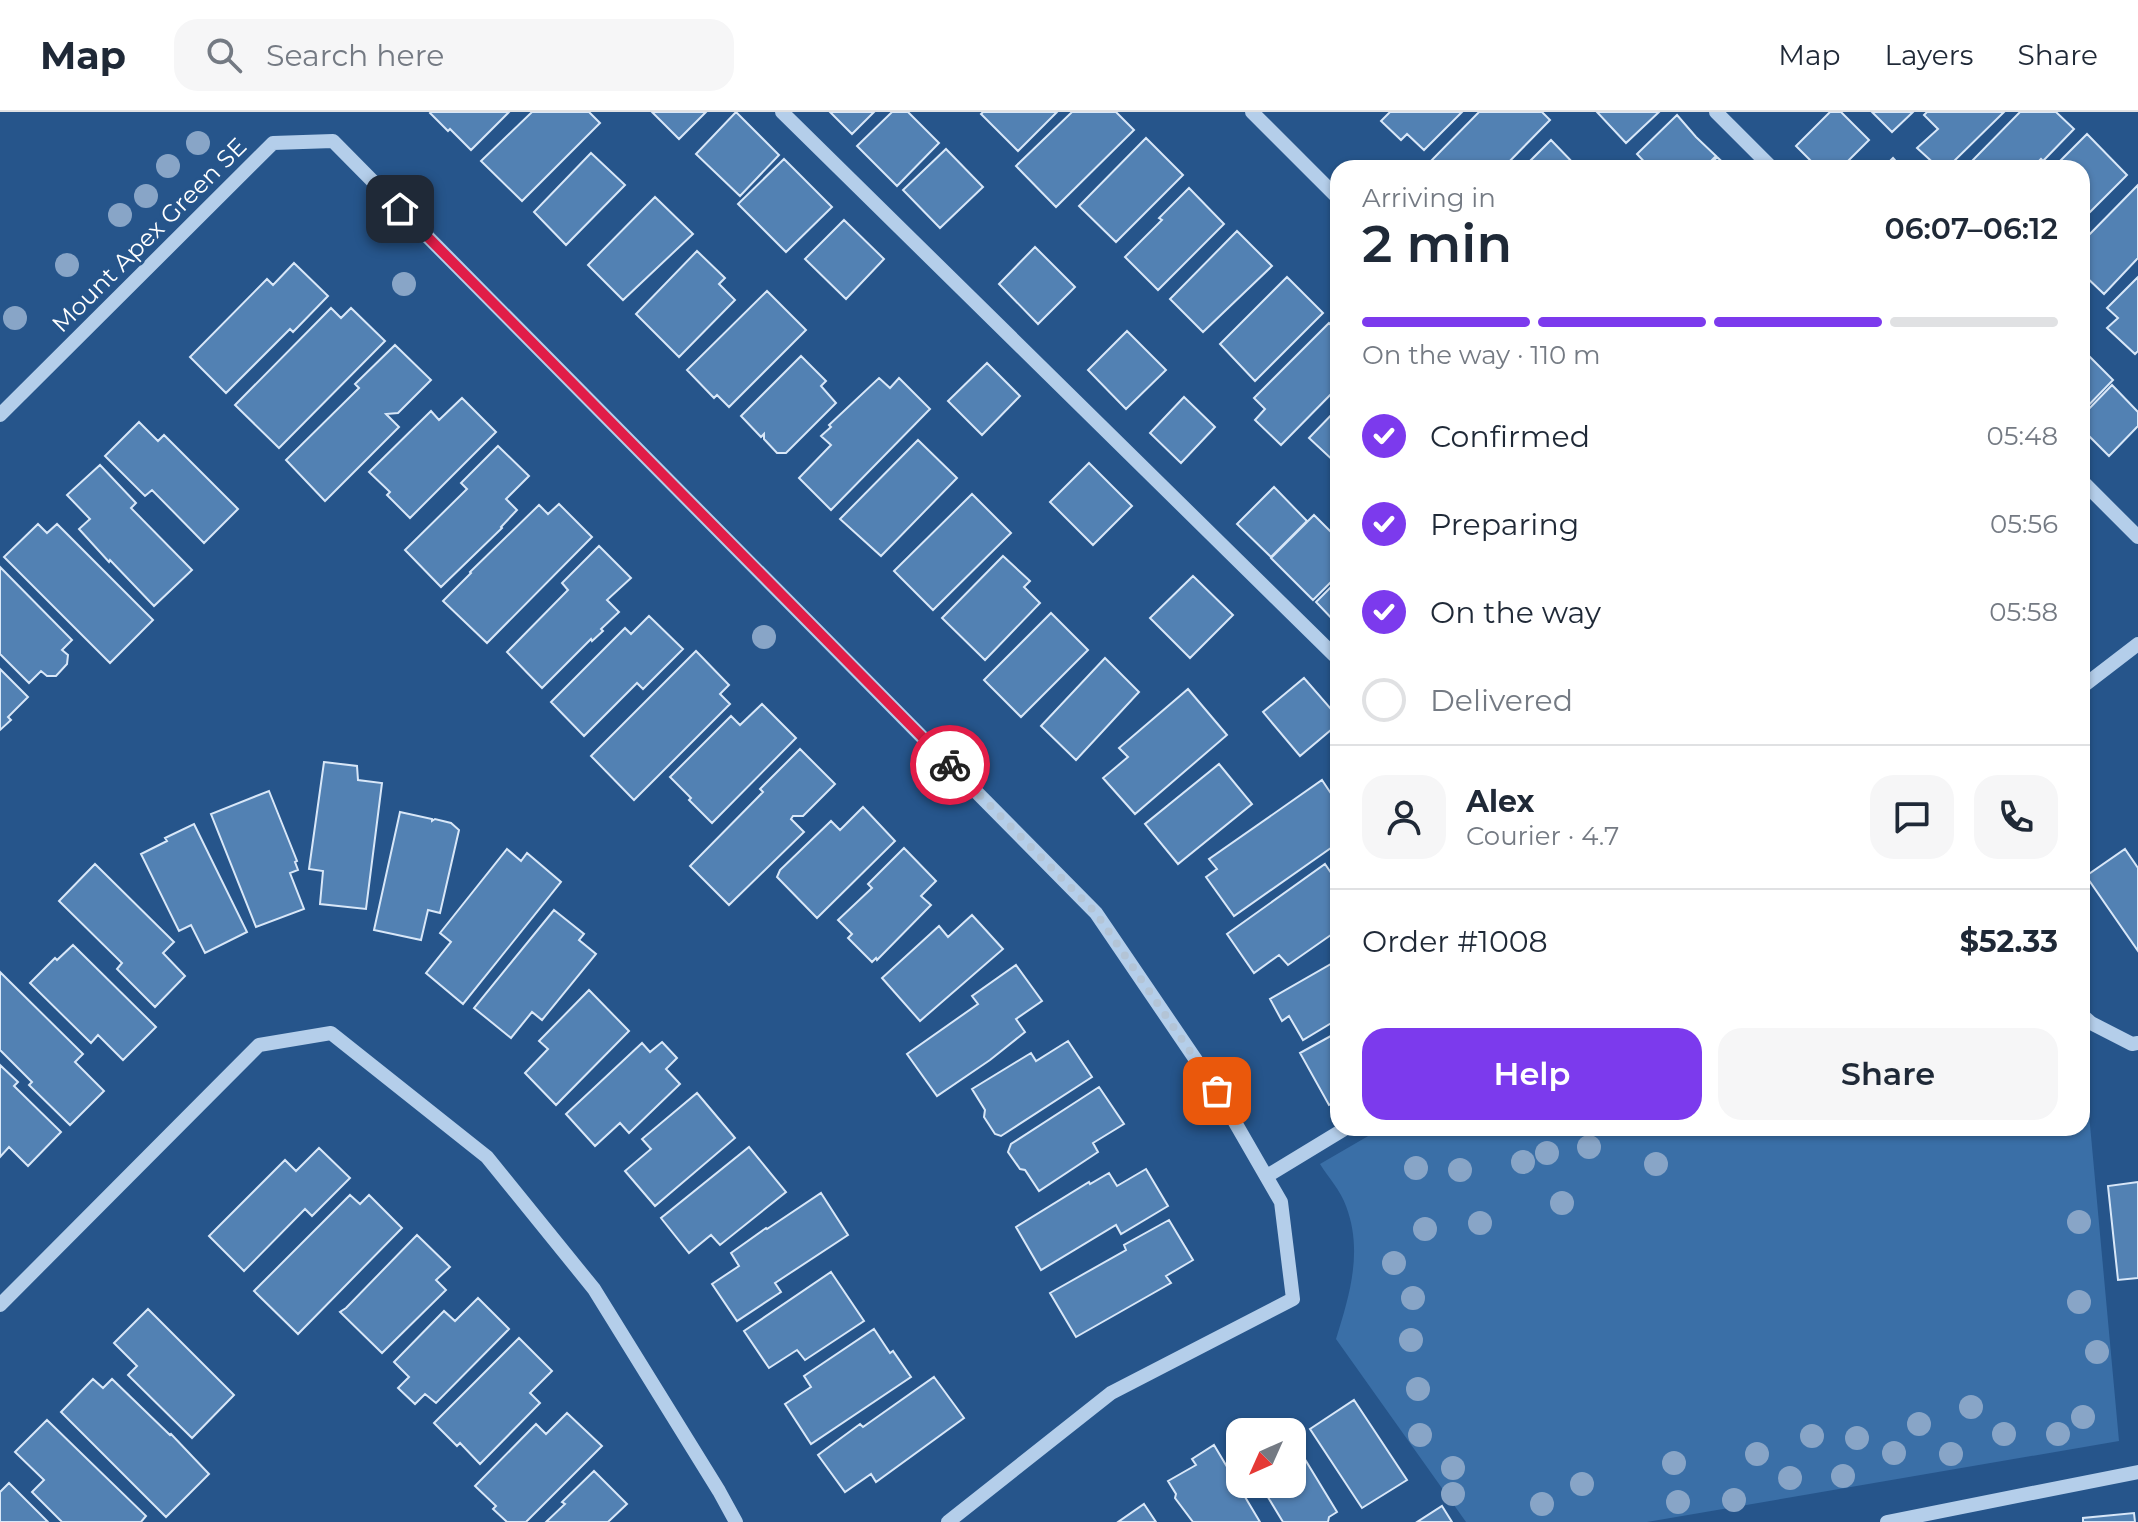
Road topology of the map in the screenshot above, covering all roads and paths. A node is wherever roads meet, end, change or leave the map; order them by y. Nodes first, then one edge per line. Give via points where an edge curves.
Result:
1 (782, 112) edge
2 (1252, 112) edge
3 (1716, 112) edge
4 (1764, 160) edge
5 (1330, 190) edge
6 (0, 415) edge
7 (2090, 489) edge
8 (2138, 537) edge
9 (2138, 644) edge
10 (1330, 651) edge
11 (2090, 681) edge
12 (2090, 1022) edge
13 (2138, 1043) edge
14 (1333, 1136) edge
15 (1267, 1176) junction
16 (0, 1305) edge
17 (2138, 1472) edge
18 (736, 1522) edge
19 (948, 1522) edge
20 (1887, 1522) edge

1 - 10 street
2 - 5 street
3 - 4 street
6 - 15 street, Mount Apex Green SE via 273,143 333,141 1096,913 1217,1091
7 - 8 street
9 - 11 street
12 - 13 street
14 - 15 street
15 - 19 street, Mount Apex Green SE via 1281,1202 1293,1299 1111,1393
16 - 18 street via 259,1045 331,1033 487,1157 594,1289
17 - 20 street

